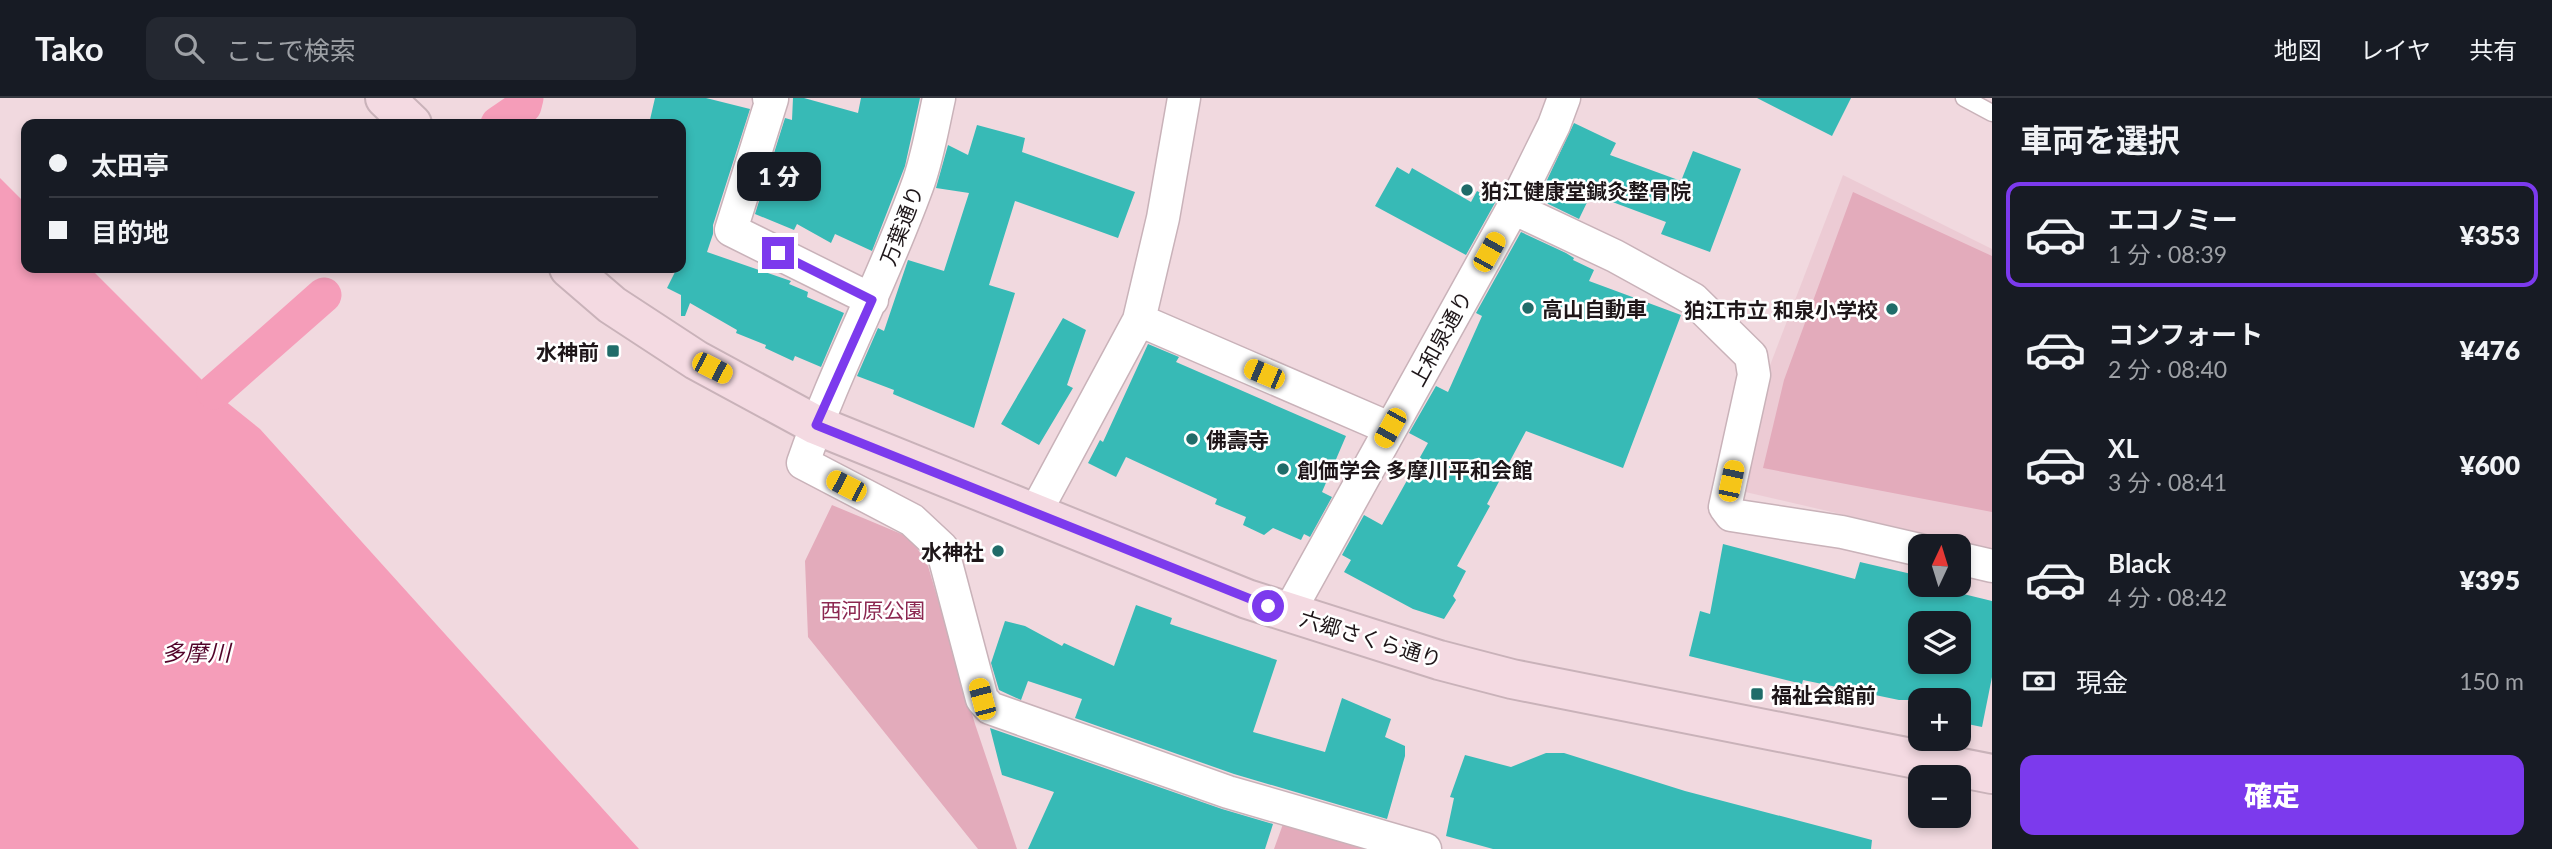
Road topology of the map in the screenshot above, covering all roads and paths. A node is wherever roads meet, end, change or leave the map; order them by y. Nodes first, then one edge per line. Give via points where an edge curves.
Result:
1 (385, 98) edge
2 (771, 98) edge
3 (939, 98) edge
4 (1184, 98) edge
5 (1564, 98) edge
6 (1964, 98) edge
7 (1992, 113) edge
8 (407, 119) edge
9 (1513, 208) junction
10 (575, 273) edge
11 (872, 300) junction
12 (1139, 320) junction
13 (816, 425) junction
14 (1390, 428) junction
15 (1035, 513) junction
16 (1908, 547) edge
17 (1971, 561) edge
18 (1992, 566) edge
19 (1289, 612) junction
20 (1992, 774) edge
21 (1425, 849) edge

1 - 8 main road
2 - 11 street via 731,230
3 - 11 street, 万葉通り via 919,179
4 - 12 street
5 - 9 street, 上和泉通り
6 - 7 lane
9 - 14 street, 上和泉通り
9 - 16 street via 1693,299 1751,356 1754,375 1725,508 1731,515
10 - 13 main road, 六郷さくら通り via 612,305 696,360
11 - 13 street, 万葉通り
12 - 14 street
12 - 15 street
13 - 15 main road, 六郷さくら通り
13 - 21 street, 万葉通り via 803,463 912,520 942,548 982,699 990,708 1228,792
14 - 19 street, 上和泉通り
15 - 19 main road, 六郷さくら通り
17 - 18 street
19 - 20 main road, 六郷さくら通り via 1512,678

